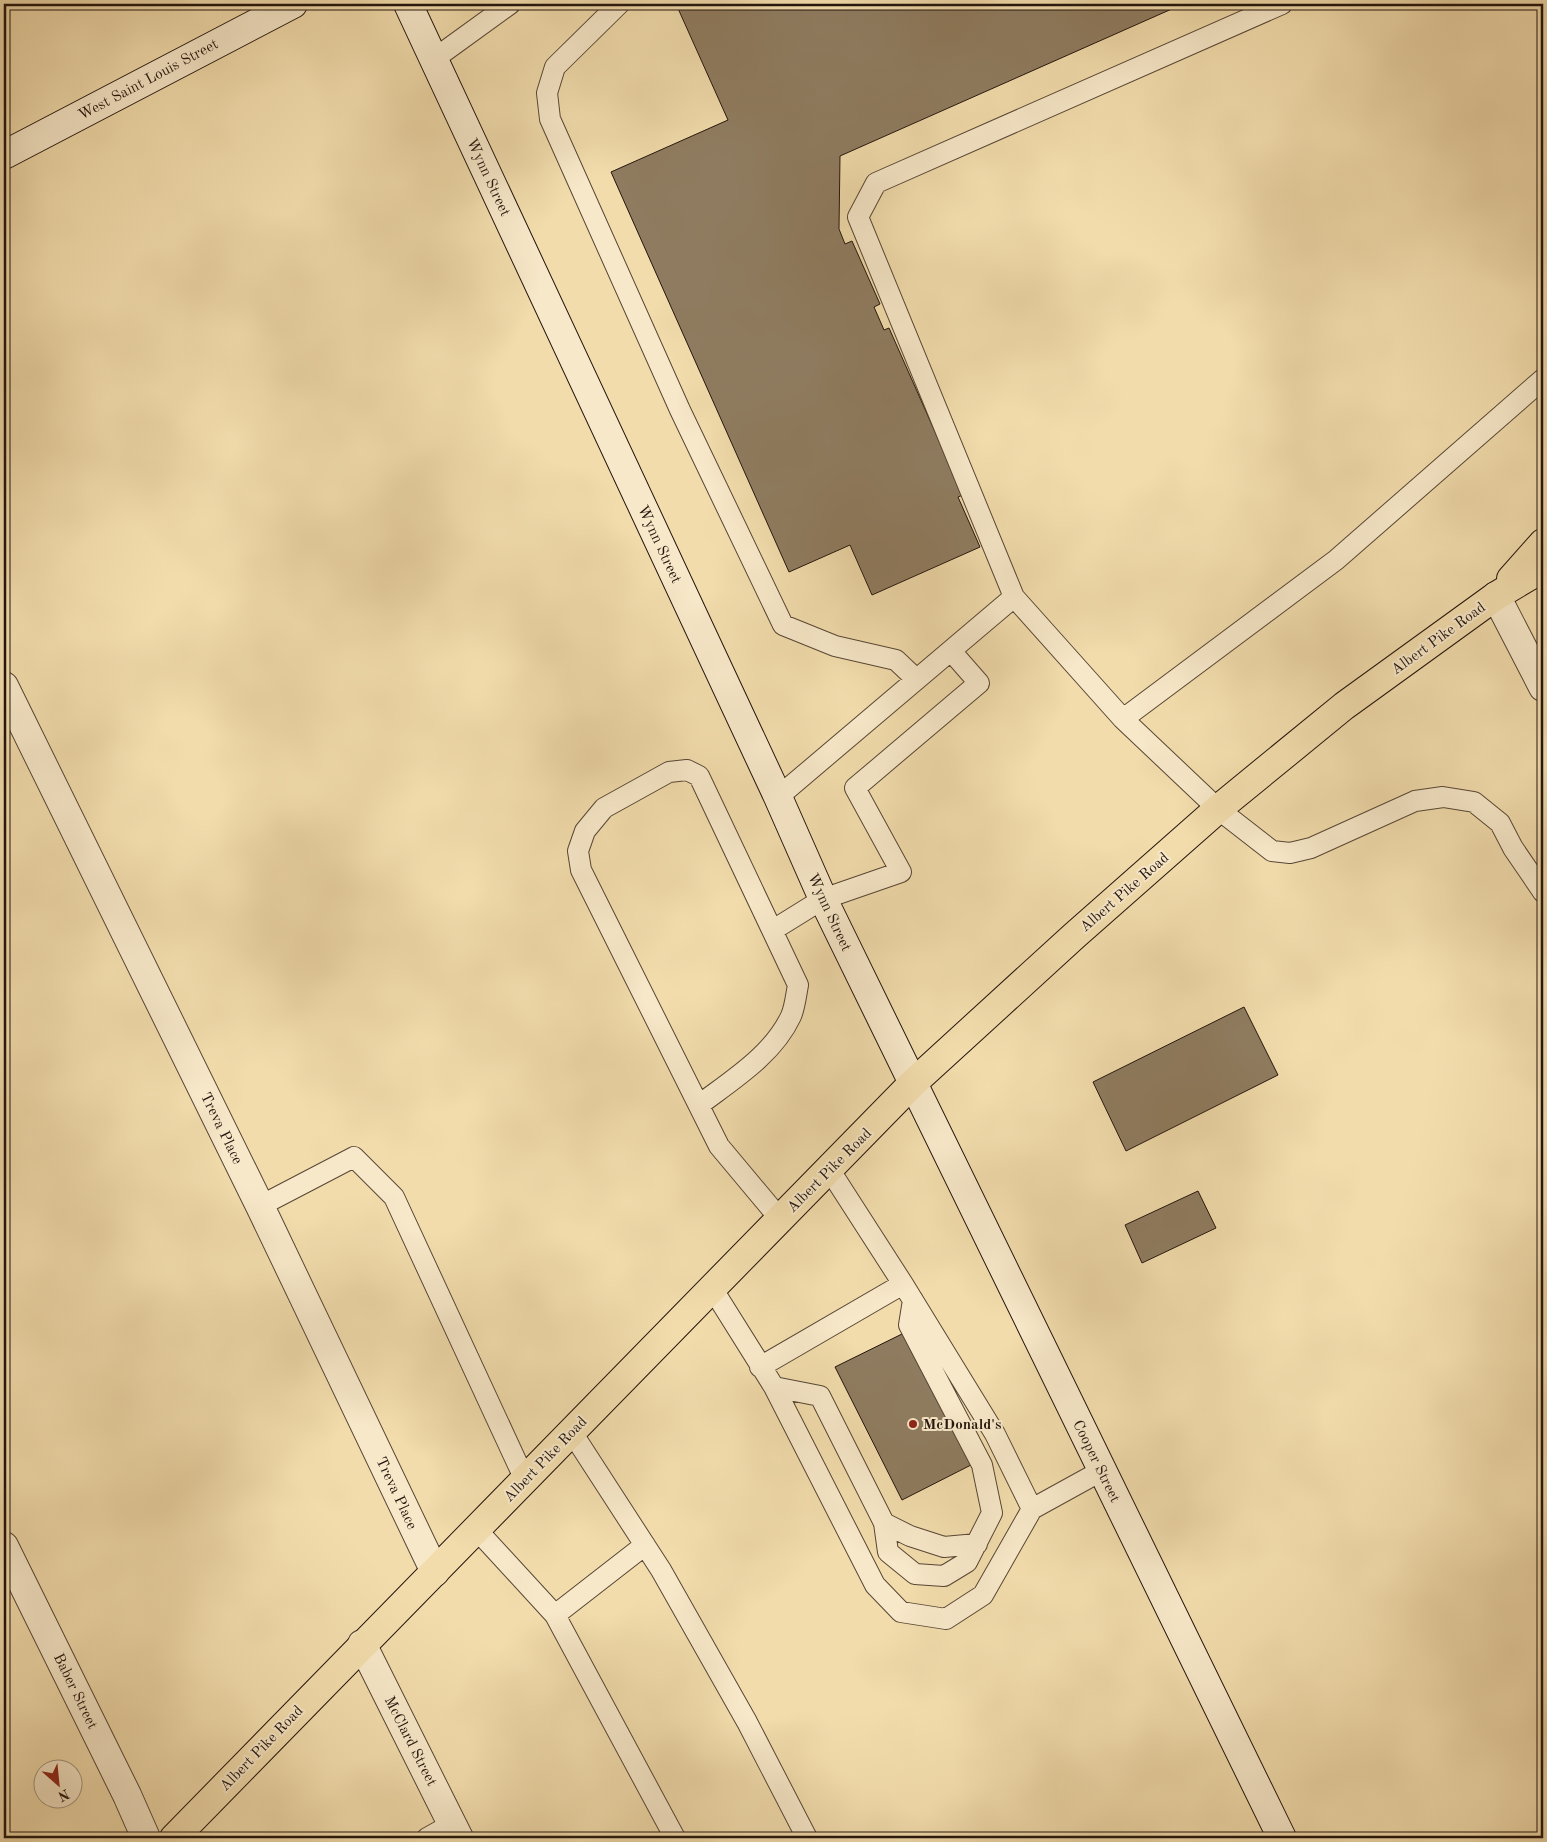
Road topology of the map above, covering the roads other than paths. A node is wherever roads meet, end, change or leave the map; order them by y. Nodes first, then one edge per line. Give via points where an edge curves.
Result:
1 (293, 4) edge
2 (408, 4) edge
3 (510, 4) edge
4 (619, 4) edge
5 (1282, 4) edge
6 (434, 60) junction
7 (4, 155) edge
8 (1543, 379) edge
9 (1543, 543) edge
10 (1543, 568) edge
11 (1496, 596) junction
12 (1014, 597) junction
13 (951, 650) junction
14 (916, 679) junction
15 (4, 686) edge
16 (1543, 688) edge
17 (1123, 719) junction
18 (778, 797) junction
19 (1218, 809) junction
20 (1543, 892) edge
21 (823, 899) junction
22 (773, 930) junction
23 (912, 1084) junction
24 (699, 1105) junction
25 (829, 1169) junction
26 (260, 1206) junction
27 (780, 1219) junction
28 (712, 1288) junction
29 (908, 1292) junction
30 (760, 1367) junction
31 (774, 1387) junction
32 (572, 1431) junction
33 (1101, 1470) junction
34 (525, 1480) junction
35 (1032, 1510) junction
36 (884, 1522) junction
37 (476, 1529) junction
38 (977, 1544) junction
39 (645, 1545) junction
40 (4, 1546) edge
41 (435, 1572) junction
42 (555, 1615) junction
43 (362, 1644) junction
44 (455, 1831) edge
45 (146, 1838) edge
46 (174, 1838) edge
47 (427, 1838) edge
48 (675, 1838) edge
49 (807, 1838) edge
50 (1282, 1838) edge

1 - 7 street, West Saint Louis Street
2 - 6 street, Wynn Street
3 - 6 lane
4 - 14 lane via 555,67 547,94 550,120 680,410 783,625 835,646 896,660
5 - 12 lane via 876,183 858,217
6 - 18 street, Wynn Street
8 - 17 lane via 1336,560
9 - 11 main road
10 - 11 main road, Albert Pike Road
11 - 16 street
11 - 19 main road, Albert Pike Road via 1344,706
12 - 13 lane
12 - 17 lane
13 - 14 lane
13 - 21 lane via 979,683 855,788 901,872
14 - 18 lane
15 - 26 street, Treva Place
17 - 19 lane
18 - 21 street, Wynn Street
19 - 20 lane via 1264,846 1290,853 1311,848 1415,801 1443,797 1474,802 1500,823
19 - 23 main road, Albert Pike Road
21 - 22 lane
21 - 23 street, Wynn Street
22 - 24 lane via 798,986 791,1015 776,1041 738,1076
22 - 24 lane via 699,776 687,770 669,772 604,808 585,831 578,851 581,870
23 - 25 main road, Albert Pike Road
23 - 33 street, Cooper Street
24 - 27 lane via 719,1146
25 - 27 main road, Albert Pike Road
25 - 29 lane
26 - 34 lane via 354,1158 394,1197
26 - 41 street, Treva Place
27 - 28 main road, Albert Pike Road
28 - 30 lane
28 - 32 main road, Albert Pike Road
29 - 30 lane
29 - 35 lane via 995,1434
29 - 38 lane via 909,1325 982,1465 992,1513
30 - 31 lane
31 - 35 lane via 875,1585 901,1612 946,1619 984,1595
31 - 36 lane via 820,1396
32 - 34 main road, Albert Pike Road
32 - 39 lane
33 - 35 lane
33 - 50 street, Cooper Street
34 - 37 main road, Albert Pike Road
36 - 38 lane via 910,1536 944,1546
36 - 38 lane via 888,1552 915,1574 944,1576 967,1562
37 - 41 main road, Albert Pike Road
37 - 42 lane
39 - 42 lane
39 - 49 lane via 747,1722
40 - 45 street, Baber Street
41 - 43 main road, Albert Pike Road
42 - 48 lane
43 - 44 street, McClard Street
43 - 46 main road, Albert Pike Road
44 - 47 lane

